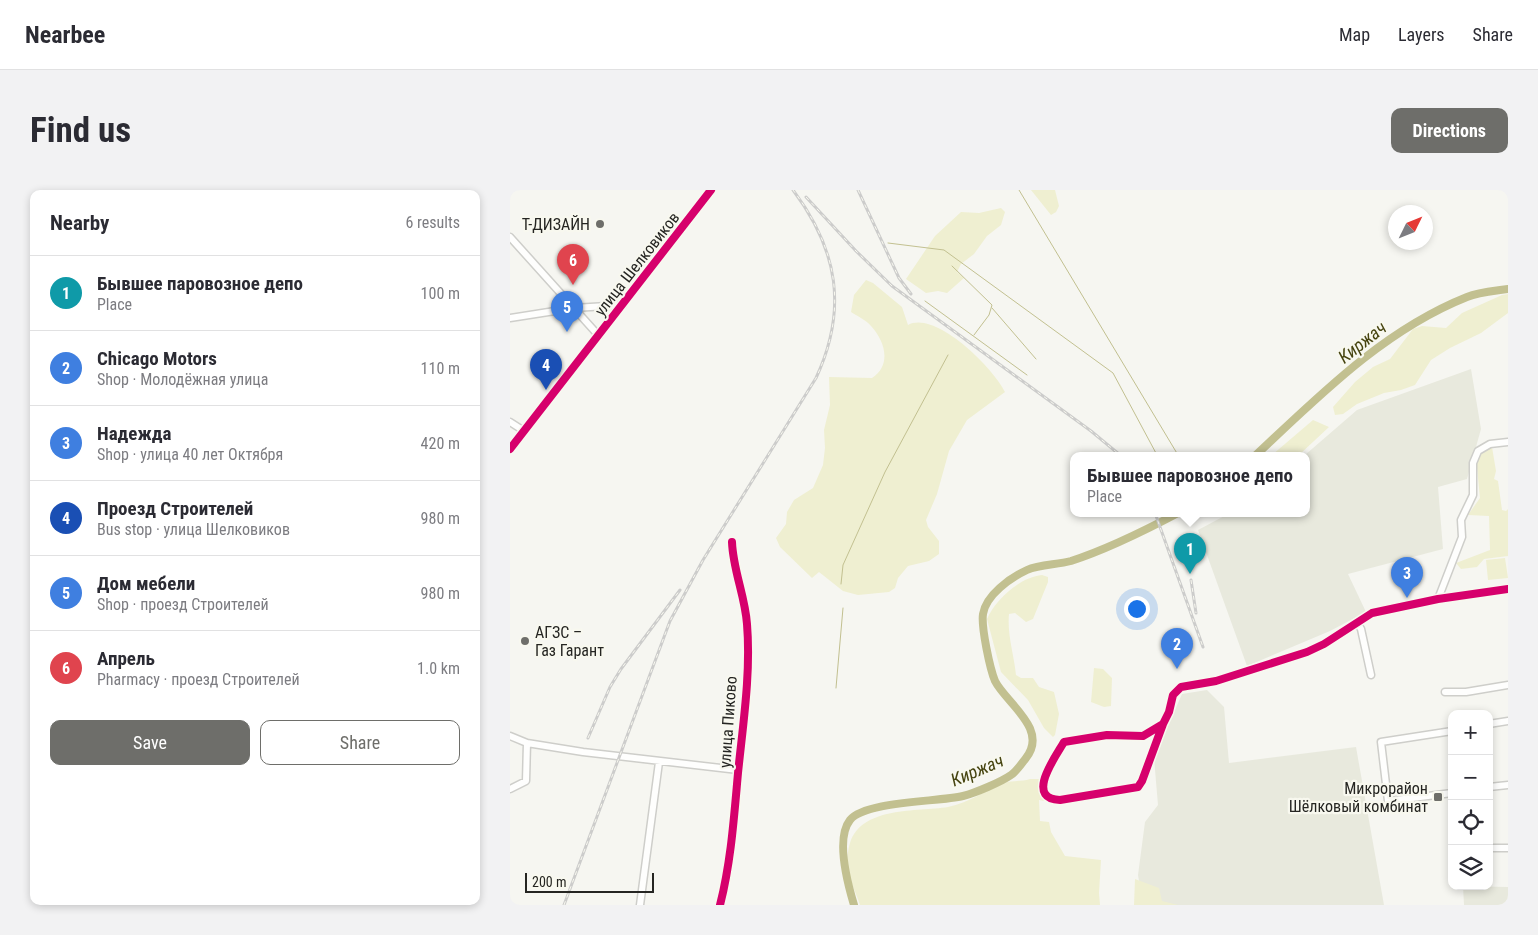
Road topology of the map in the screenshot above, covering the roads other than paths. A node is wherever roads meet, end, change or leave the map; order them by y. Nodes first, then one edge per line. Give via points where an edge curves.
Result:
1 (712, 190) edge
2 (510, 237) edge
3 (623, 305) junction
4 (574, 308) junction
5 (510, 318) edge
6 (599, 336) junction
7 (510, 422) edge
8 (524, 431) junction
9 (1508, 442) edge
10 (510, 449) edge
11 (732, 542) dead end
12 (1508, 590) edge
13 (1438, 600) junction
14 (1357, 623) junction
15 (1371, 675) dead end
16 (1508, 685) edge
17 (1445, 692) dead end
18 (1508, 721) edge
19 (1493, 723) edge
20 (1163, 724) junction
21 (1448, 732) edge
22 (510, 736) edge
23 (527, 742) junction
24 (659, 762) junction
25 (738, 770) junction
26 (1508, 785) edge
27 (1493, 787) edge
28 (510, 789) edge
29 (1448, 794) edge
30 (1493, 848) edge
31 (1508, 848) edge
32 (640, 905) edge
33 (720, 905) edge

1 - 3 street, улица Шелковиков
2 - 4 street
3 - 4 street
3 - 6 street, улица Шелковиков
4 - 5 street
4 - 6 street
6 - 8 street, улица Шелковиков
7 - 8 street
8 - 10 street, улица Шелковиков
9 - 13 street via 1490,444 1478,451 1473,463 1473,495 1462,520 1462,537
11 - 25 street, улица Пиково via 747,624 743,743
12 - 13 street
13 - 14 street via 1372,613
14 - 15 street
14 - 20 street via 1307,652 1216,681 1181,687 1176,690
16 - 17 street
18 - 19 street
20 - 20 street via 1138,787 1053,800 1047,796 1043,788 1044,779 1064,742 1107,735 1143,736
21 - 29 street via 1381,742 1388,802
22 - 23 street
23 - 24 street
23 - 28 street via 526,781
24 - 25 street
24 - 32 street
25 - 33 street, улица Пиково via 733,835
26 - 27 street
30 - 31 street

